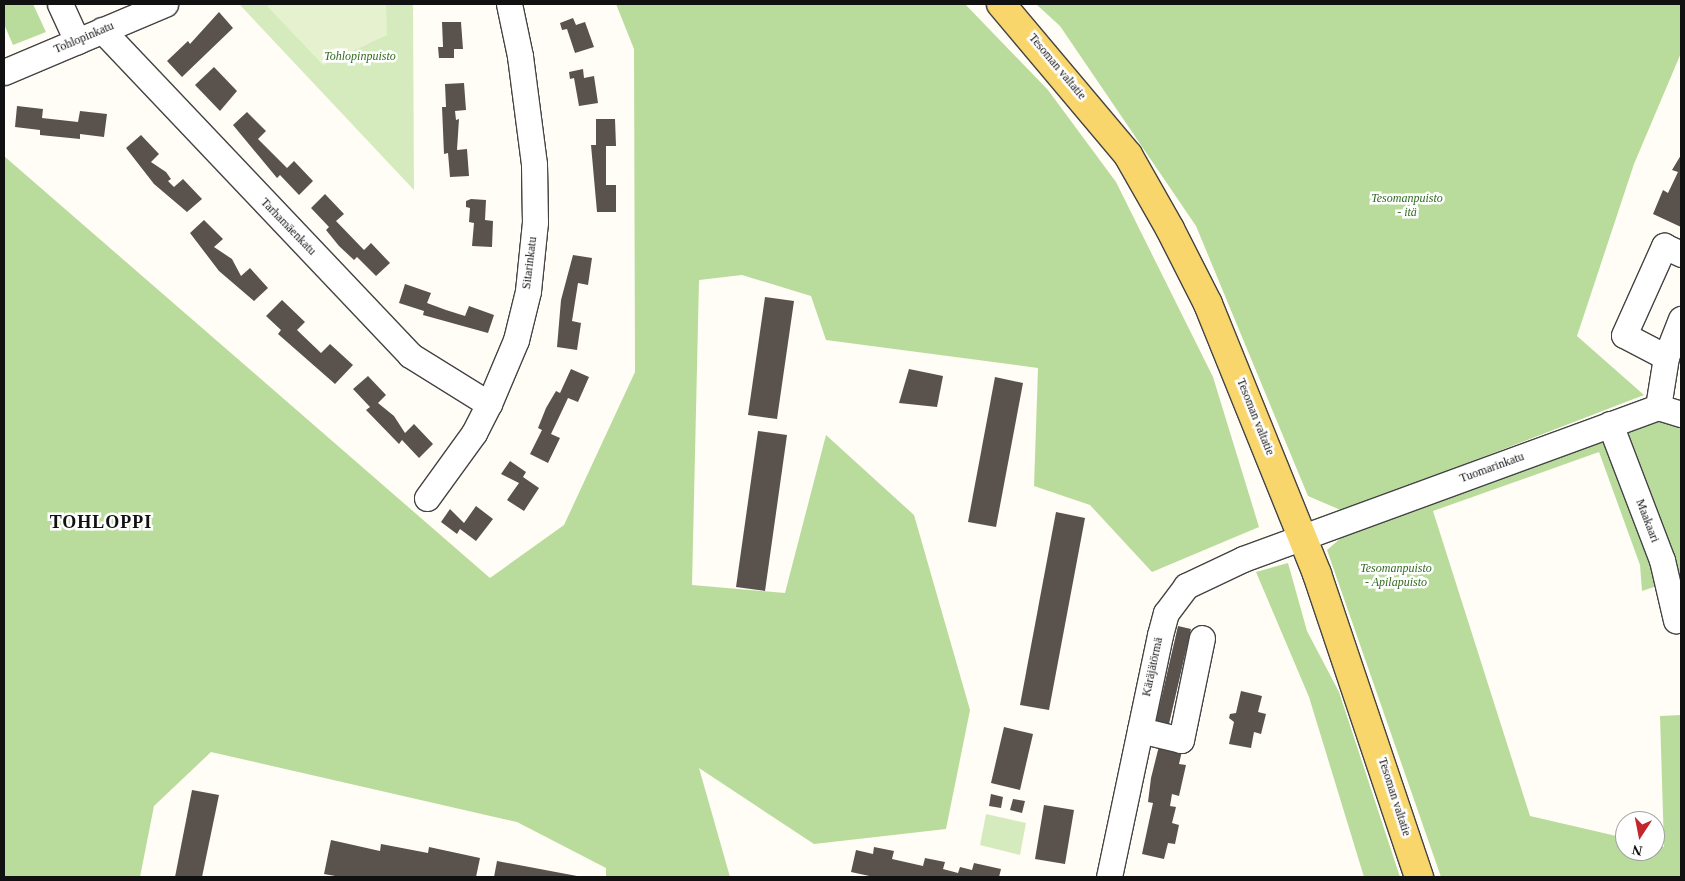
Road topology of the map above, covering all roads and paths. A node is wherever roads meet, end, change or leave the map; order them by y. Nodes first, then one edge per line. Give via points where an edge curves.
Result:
1 (60, 4) edge
2 (165, 4) edge
3 (509, 4) edge
4 (1001, 4) edge
5 (102, 30) junction
6 (77, 41) junction
7 (4, 72) edge
8 (1681, 254) edge
9 (1675, 339) edge
10 (489, 404) junction
11 (1670, 410) edge
12 (1610, 424) junction
13 (427, 498) dead end
14 (1302, 537) junction
15 (1676, 620) dead end
16 (1202, 638) dead end
17 (1140, 730) junction
18 (1109, 877) edge
19 (1419, 877) edge

1 - 6 street
2 - 5 street, Tohlopinkatu
3 - 10 street, Sitarinkatu via 530,122 535,222 528,291 516,340
4 - 14 main road, Tesoman valtatie via 1128,155 1170,229 1208,304
5 - 6 street, Tohlopinkatu
5 - 10 street, Tarhamäenkatu via 410,355
6 - 7 street, Tohlopinkatu
8 - 9 street via 1664,246 1624,335
9 - 11 street
10 - 13 street, Sitarinkatu via 474,433
11 - 12 street, Tuomarinkatu
12 - 14 street, Tuomarinkatu
12 - 15 street, Maakaari via 1662,560
14 - 17 street, Käräjätörmä via 1200,577 1173,600 1160,635
14 - 19 main road, Tesoman valtatie via 1382,759
16 - 17 street via 1181,740
17 - 18 street, Käräjätörmä

